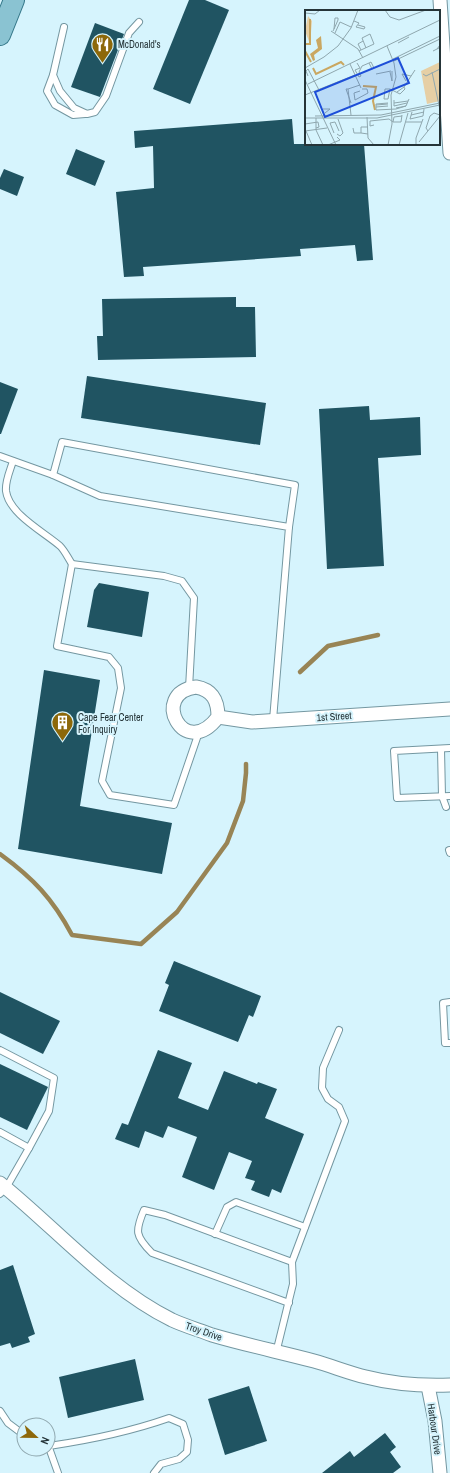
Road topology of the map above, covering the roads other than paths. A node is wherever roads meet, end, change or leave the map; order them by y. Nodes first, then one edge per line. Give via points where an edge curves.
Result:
1 (14, 0) edge
2 (440, 0) edge
3 (139, 22) dead end
4 (64, 27) dead end
5 (0, 35) edge
6 (447, 65) edge
7 (53, 75) junction
8 (87, 114) junction
9 (450, 153) edge
10 (0, 456) edge
11 (13, 461) junction
12 (53, 475) junction
13 (289, 527) junction
14 (72, 564) junction
15 (190, 688) junction
16 (450, 709) edge
17 (218, 717) junction
18 (273, 720) junction
19 (199, 732) junction
20 (450, 748) edge
21 (441, 749) junction
22 (442, 796) junction
23 (450, 796) edge
24 (446, 807) dead end
25 (450, 1002) edge
26 (339, 1030) dead end
27 (450, 1043) edge
28 (0, 1050) edge
29 (0, 1132) edge
30 (29, 1148) junction
31 (2, 1189) edge
32 (305, 1227) junction
33 (216, 1234) junction
34 (292, 1262) junction
35 (289, 1303) junction
36 (276, 1353) junction
37 (450, 1385) edge
38 (428, 1386) junction
39 (0, 1412) edge
40 (16, 1429) edge
41 (56, 1445) edge
42 (53, 1457) edge
43 (58, 1473) edge
44 (154, 1473) edge
45 (440, 1473) edge

1 - 5 main road
2 - 6 street
3 - 8 lane via 129,33 106,96 95,112
4 - 7 lane
6 - 9 street
7 - 8 lane via 60,91 74,108
7 - 8 lane via 47,91 55,105 73,115
10 - 11 lane
11 - 12 lane
11 - 14 lane via 6,480 6,492 12,504 19,514 61,547
12 - 13 lane via 100,496
12 - 13 lane via 62,442 295,485
13 - 18 lane
14 - 15 lane via 164,576 182,581 194,598
14 - 19 lane via 57,646 109,657 118,668 121,688 102,781 110,795 174,805
15 - 17 street via 203,688 214,697
15 - 19 street via 183,690 174,702 174,718 184,730
16 - 18 street, 1st Street
17 - 18 street, 1st Street via 252,722
17 - 19 street via 207,730
20 - 21 lane
21 - 22 lane
21 - 22 lane via 394,751 397,798
22 - 23 lane
22 - 24 lane
25 - 27 lane via 443,1003 445,1043
26 - 32 lane via 323,1068 322,1088 328,1099 339,1107 345,1121
28 - 30 lane via 54,1078 49,1111
29 - 30 lane
30 - 31 lane
31 - 36 street, Troy Drive via 126,1292 151,1308 173,1321 200,1331
32 - 33 lane via 236,1202 227,1207
32 - 34 lane
33 - 34 lane
33 - 35 lane via 144,1210 137,1226 141,1242 152,1252
34 - 35 lane via 293,1284
35 - 36 lane
36 - 38 street, Troy Drive via 315,1361 366,1378
37 - 38 street, Troy Drive
38 - 45 street, Harbour Drive via 437,1432
39 - 40 lane
41 - 44 lane via 90,1440 168,1418 183,1424 188,1440 187,1452 178,1459 160,1464
42 - 43 lane

